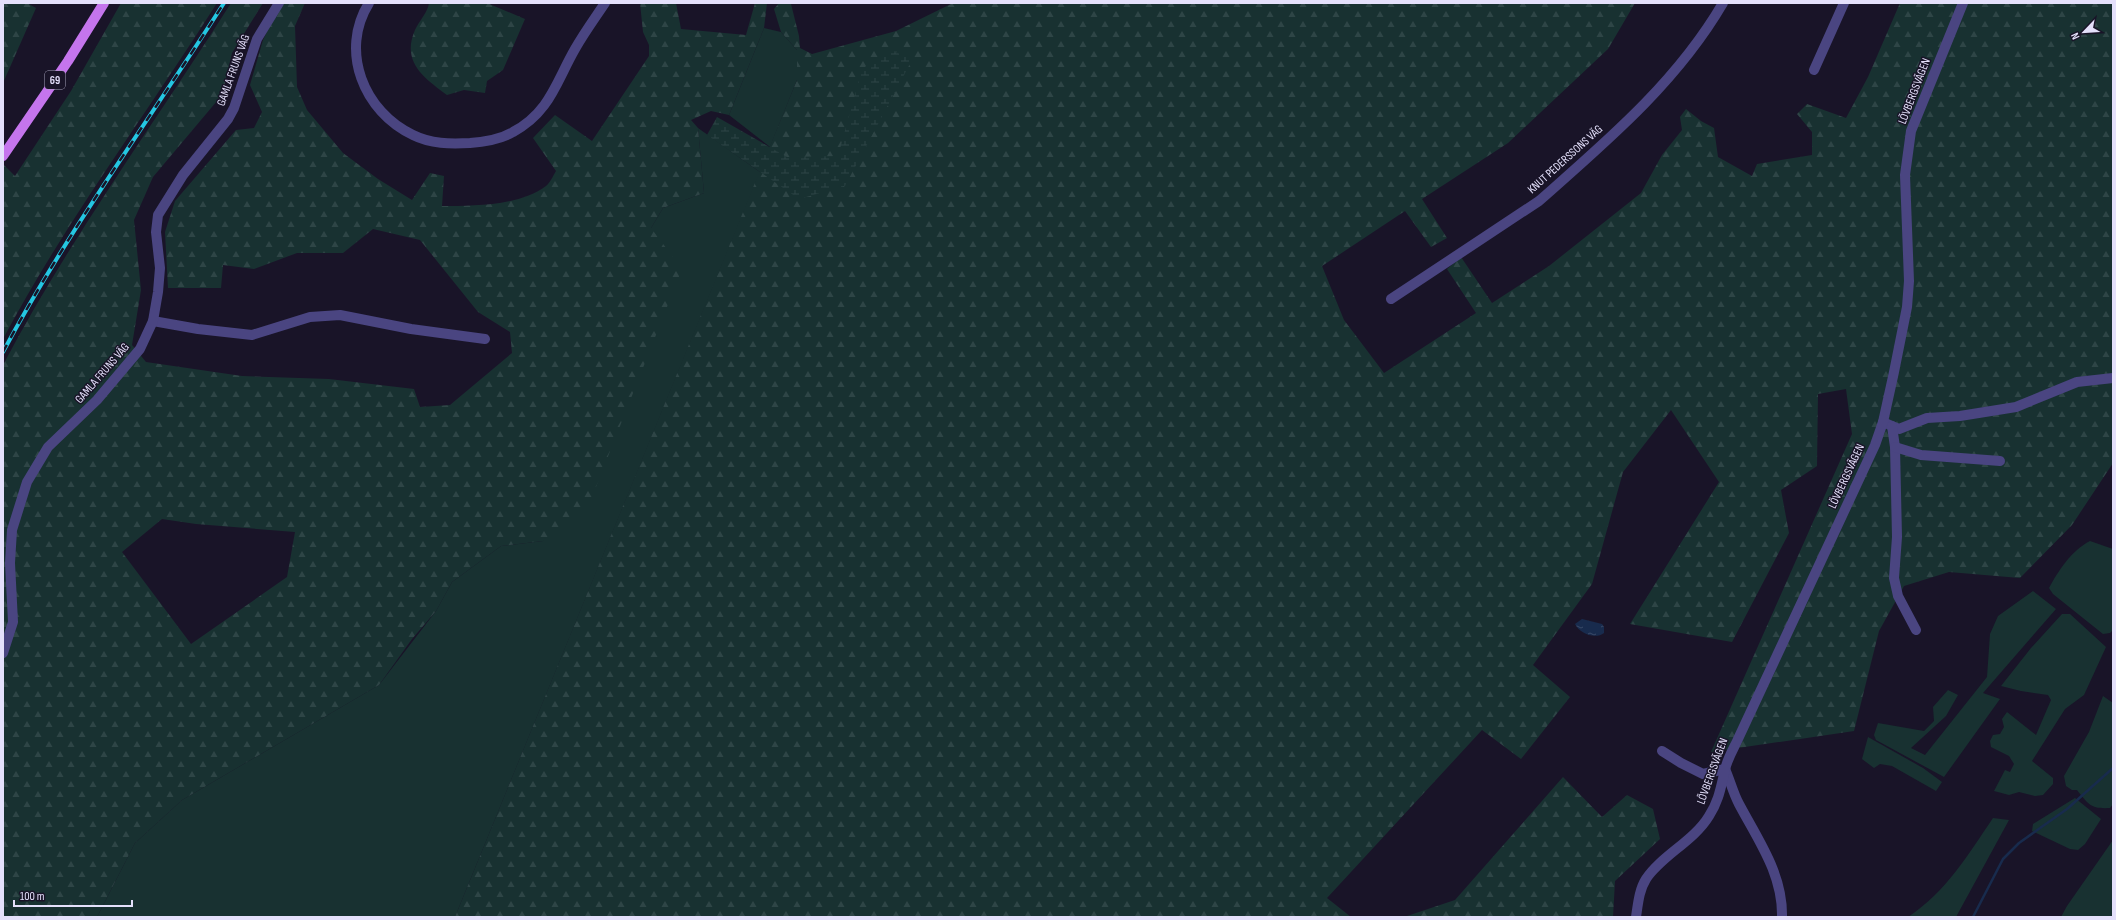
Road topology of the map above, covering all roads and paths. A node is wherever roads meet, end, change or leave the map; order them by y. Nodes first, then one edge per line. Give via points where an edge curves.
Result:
1 (104, 3) edge
2 (279, 3) edge
3 (369, 3) edge
4 (605, 3) edge
5 (1724, 3) edge
6 (1844, 3) edge
7 (1963, 3) edge
8 (1814, 70) dead end
9 (3, 156) edge
10 (1392, 299) dead end
11 (153, 321) junction
12 (484, 340) dead end
13 (2113, 378) edge
14 (1887, 424) junction
15 (1895, 447) junction
16 (2000, 461) dead end
17 (1916, 630) dead end
18 (3, 653) edge
19 (1662, 751) dead end
20 (1725, 769) junction
21 (1636, 917) edge
22 (1782, 917) edge

1 - 9 main road, 69 via 68,62
2 - 11 street, GAMLA FRUNS VÄG via 257,39 231,114 182,175 158,215 156,243 160,268
3 - 4 street via 358,24 356,52 363,81 372,100 388,118 413,135 438,143 452,144 480,142 512,133 537,114 555,91 575,49
5 - 10 street, KNUT PEDERSSONS VÄG via 1672,76 1539,201
6 - 8 street
7 - 14 street, LÖVBERGSVÄGEN via 1911,131 1905,175 1909,281 1907,306
11 - 12 street via 252,335 310,317 340,315
11 - 18 street, GAMLA FRUNS VÄG via 132,360 97,400 48,447 26,482 12,530 10,563 13,622
13 - 14 street via 2077,382 2016,407 1960,416 1927,418 1899,429
14 - 15 street
14 - 20 street, LÖVBERGSVÄGEN
15 - 16 street via 1922,455
15 - 17 street via 1895,583 1898,596
19 - 20 street via 1703,774
20 - 21 street, LÖVBERGSVÄGEN via 1717,802 1709,817 1646,880 1638,899
20 - 22 street via 1738,803 1773,868 1780,888

